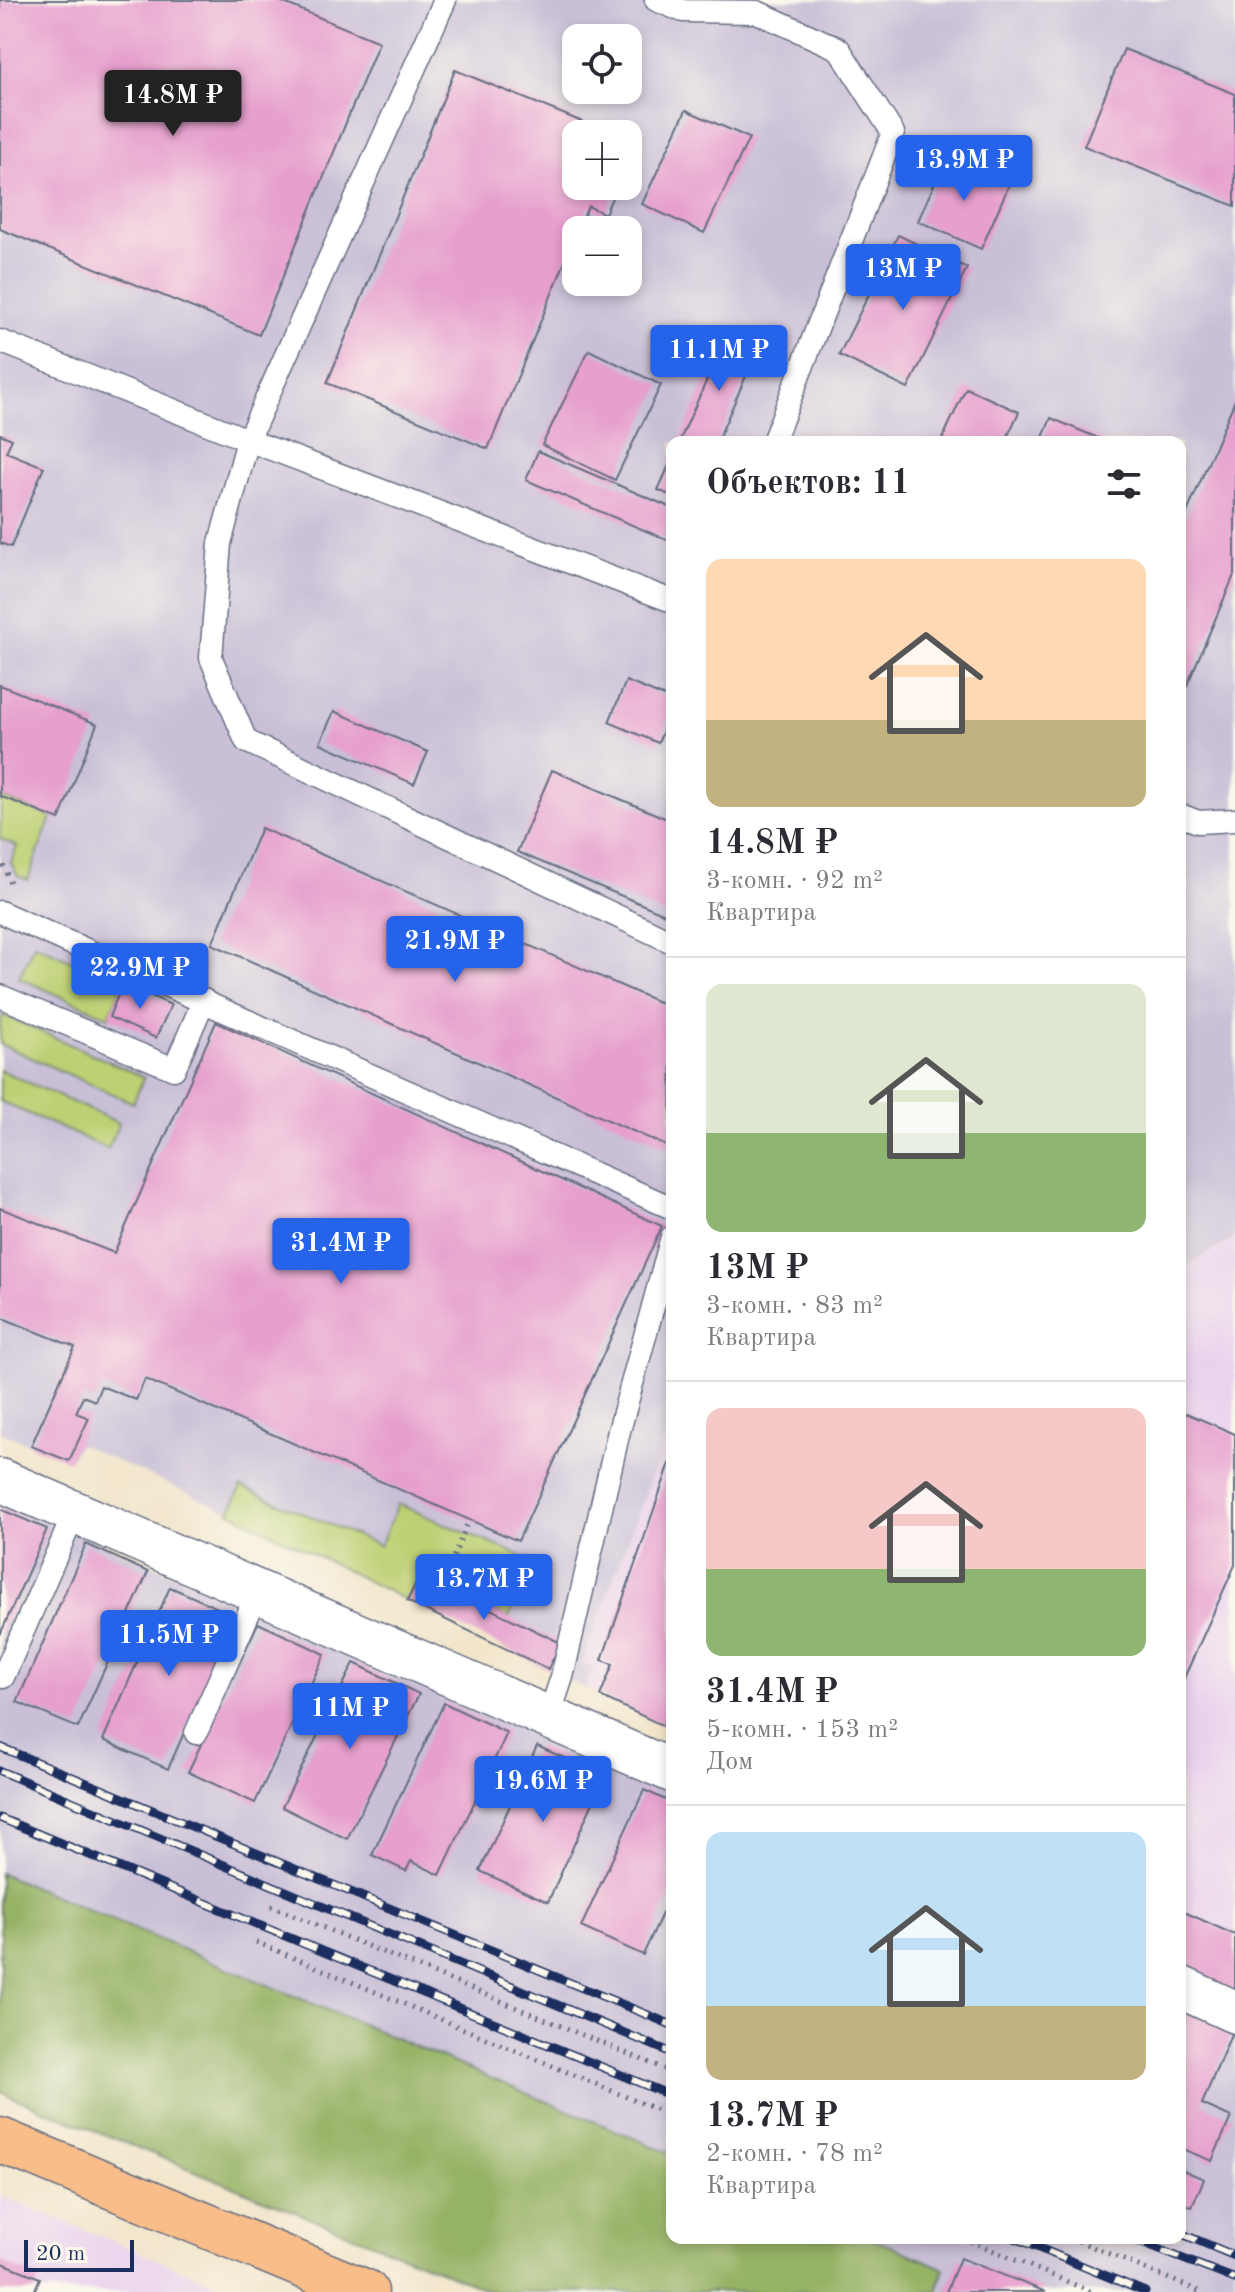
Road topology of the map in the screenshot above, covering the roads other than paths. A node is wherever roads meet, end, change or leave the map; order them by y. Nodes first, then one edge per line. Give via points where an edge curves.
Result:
1 (445, 0) edge
2 (656, 0) edge
3 (0, 341) edge
4 (775, 436) edge
5 (248, 440) junction
6 (666, 599) edge
7 (1186, 817) edge
8 (1235, 820) edge
9 (0, 912) edge
10 (666, 939) edge
11 (0, 996) edge
12 (204, 1000) junction
13 (666, 1205) edge
14 (666, 1259) edge
15 (0, 1480) edge
16 (75, 1512) junction
17 (258, 1592) junction
18 (3, 1677) dead end
19 (548, 1719) junction
20 (196, 1733) dead end
21 (666, 1768) edge
22 (1186, 1990) edge
23 (1235, 2012) edge
24 (0, 2140) edge
25 (366, 2292) edge

1 - 5 lane
2 - 4 lane via 683,11 757,12 839,49 893,133
3 - 5 lane
5 - 6 lane
5 - 10 lane via 220,543 211,658 246,741
7 - 8 lane via 1198,822
9 - 12 lane
11 - 12 lane via 174,1069
12 - 13 lane
14 - 19 lane
15 - 16 street
16 - 17 street
16 - 18 lane
17 - 19 street
17 - 20 lane
19 - 21 street
22 - 23 street
24 - 25 main road

